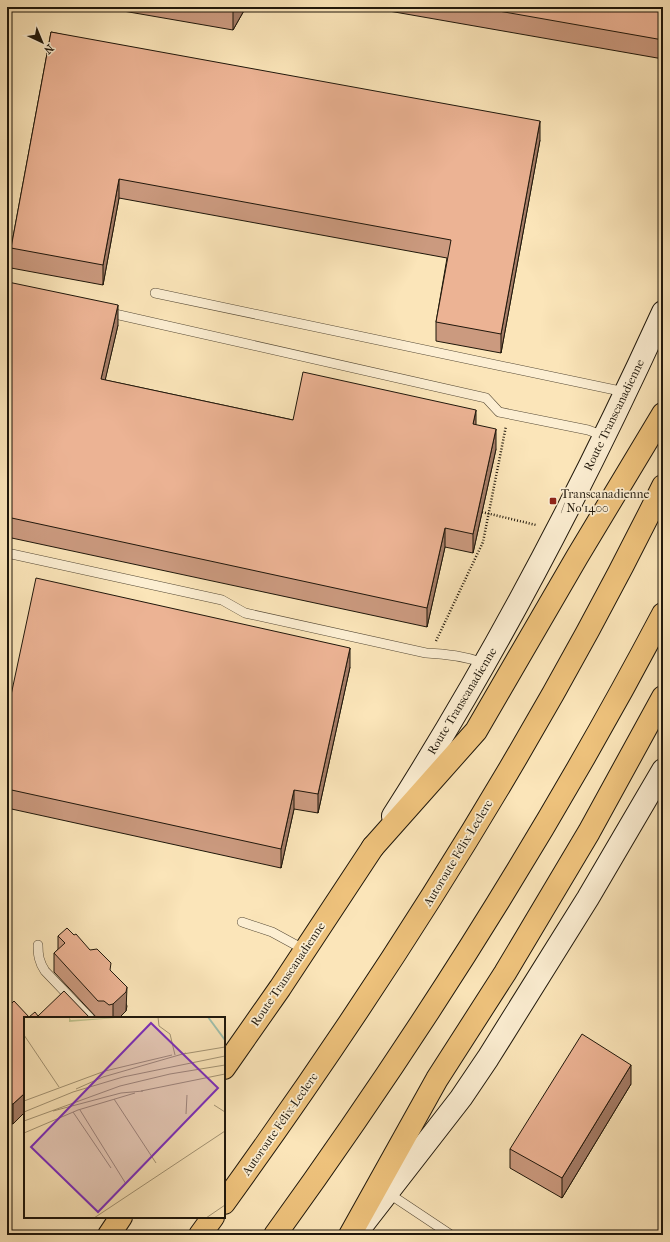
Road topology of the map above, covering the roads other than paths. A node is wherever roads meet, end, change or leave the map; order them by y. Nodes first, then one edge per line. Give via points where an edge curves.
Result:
1 (155, 293) dead end
2 (95, 309) edge
3 (663, 312) edge
4 (625, 392) junction
5 (663, 414) edge
6 (604, 436) junction
7 (663, 486) edge
8 (7, 553) edge
9 (663, 614) edge
10 (484, 663) junction
11 (663, 697) edge
12 (663, 770) edge
13 (373, 847) junction
14 (242, 922) dead end
15 (38, 945) dead end
16 (305, 950) junction
17 (89, 1017) edge
18 (225, 1067) edge
19 (388, 1193) junction
20 (225, 1202) edge
21 (120, 1218) edge
22 (213, 1218) edge
23 (109, 1235) edge
24 (200, 1235) edge
25 (274, 1235) edge
26 (350, 1235) edge
27 (355, 1235) edge
28 (451, 1235) edge

1 - 4 lane
2 - 6 lane via 486,398 499,412 588,430
3 - 4 main road, Route Transcanadienne
4 - 6 main road, Route Transcanadienne
5 - 13 main road via 476,731
6 - 10 main road, Route Transcanadienne via 536,569
7 - 20 main road, Autoroute Félix-Leclerc via 626,560 559,682 450,867 349,1025
8 - 10 lane via 222,600 245,613 426,653 468,657
9 - 25 main road via 616,702 496,905 384,1081
10 - 13 main road, Route Transcanadienne via 451,722
11 - 26 main road via 585,839 509,967 437,1079
12 - 19 main road via 588,898 488,1058 461,1098
13 - 16 main road, Route Transcanadienne
14 - 16 lane via 272,932
15 - 17 lane via 40,963 45,971
16 - 18 main road, Route Transcanadienne
19 - 27 main road
19 - 28 lane
21 - 23 main road
22 - 24 main road

